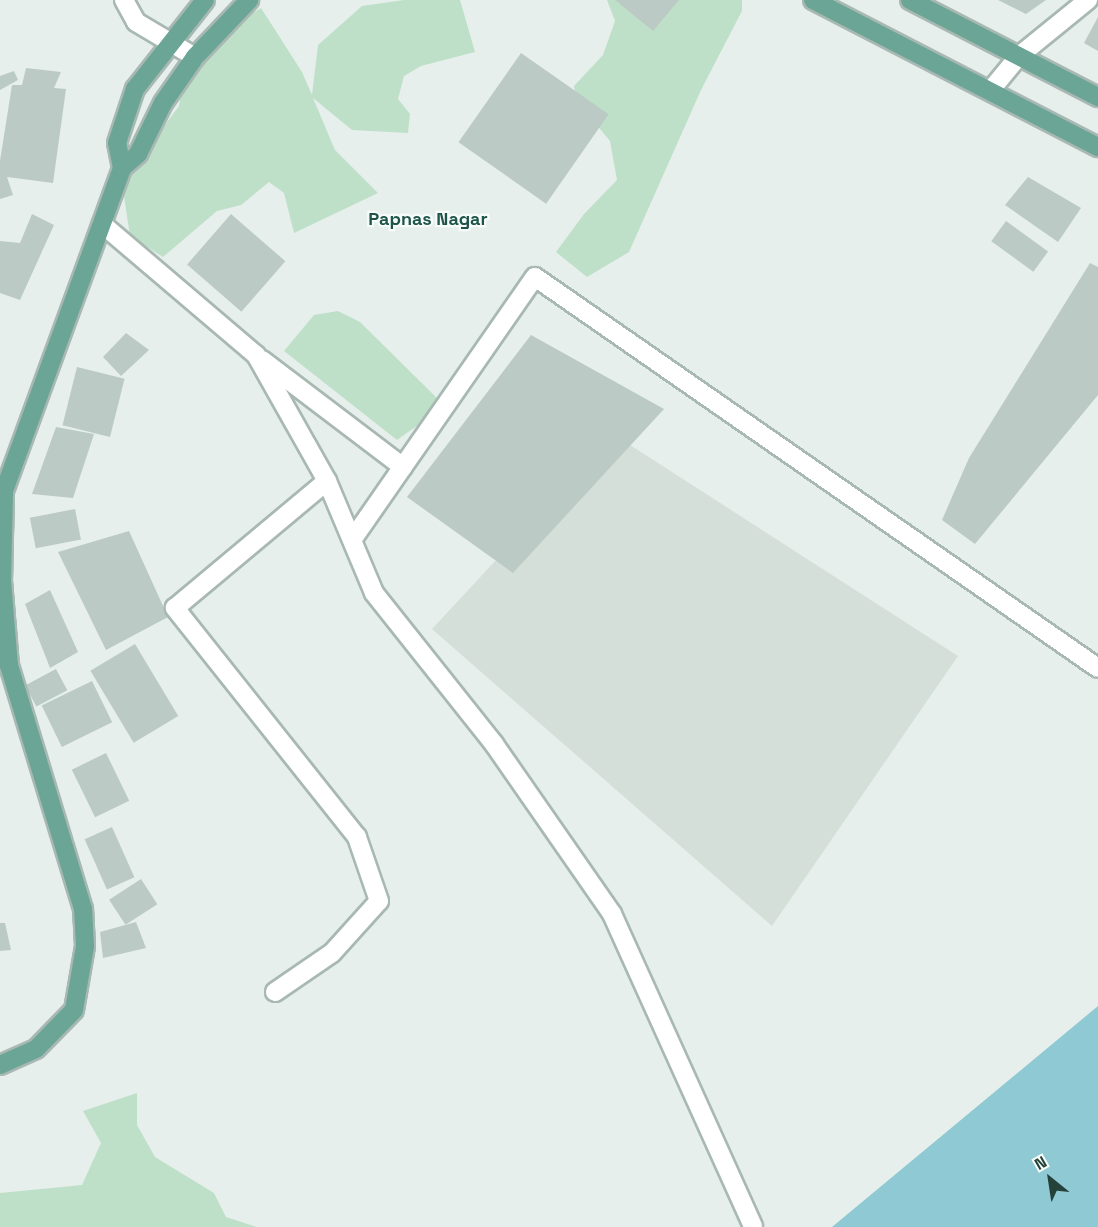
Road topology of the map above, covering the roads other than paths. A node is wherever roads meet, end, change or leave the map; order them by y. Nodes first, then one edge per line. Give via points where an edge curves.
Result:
1 (124, 0) edge
2 (205, 0) edge
3 (248, 0) edge
4 (813, 0) edge
5 (910, 0) edge
6 (1088, 0) edge
7 (170, 42) junction
8 (1019, 56) junction
9 (195, 57) junction
10 (990, 91) junction
11 (1098, 97) edge
12 (1098, 147) edge
13 (122, 168) junction
14 (102, 224) junction
15 (256, 355) junction
16 (403, 467) junction
17 (327, 481) junction
18 (352, 540) junction
19 (1098, 668) edge
20 (275, 992) dead end
21 (0, 1065) edge
22 (753, 1227) edge

1 - 7 street via 136,22
2 - 7 main road
3 - 9 main road
4 - 10 main road
5 - 8 main road
6 - 8 street
7 - 9 street
7 - 13 main road via 135,89 117,143
8 - 10 street
8 - 11 main road
9 - 13 main road via 163,103 138,154
10 - 12 main road
13 - 14 main road
14 - 15 street
14 - 21 main road via 4,491 2,581 9,666 83,909 85,946 74,1010 36,1049
15 - 16 street
15 - 17 street
16 - 18 street
16 - 19 street via 536,277
17 - 18 street
17 - 20 street via 175,608 357,837 379,901 332,952
18 - 22 street via 374,593 494,744 612,914

